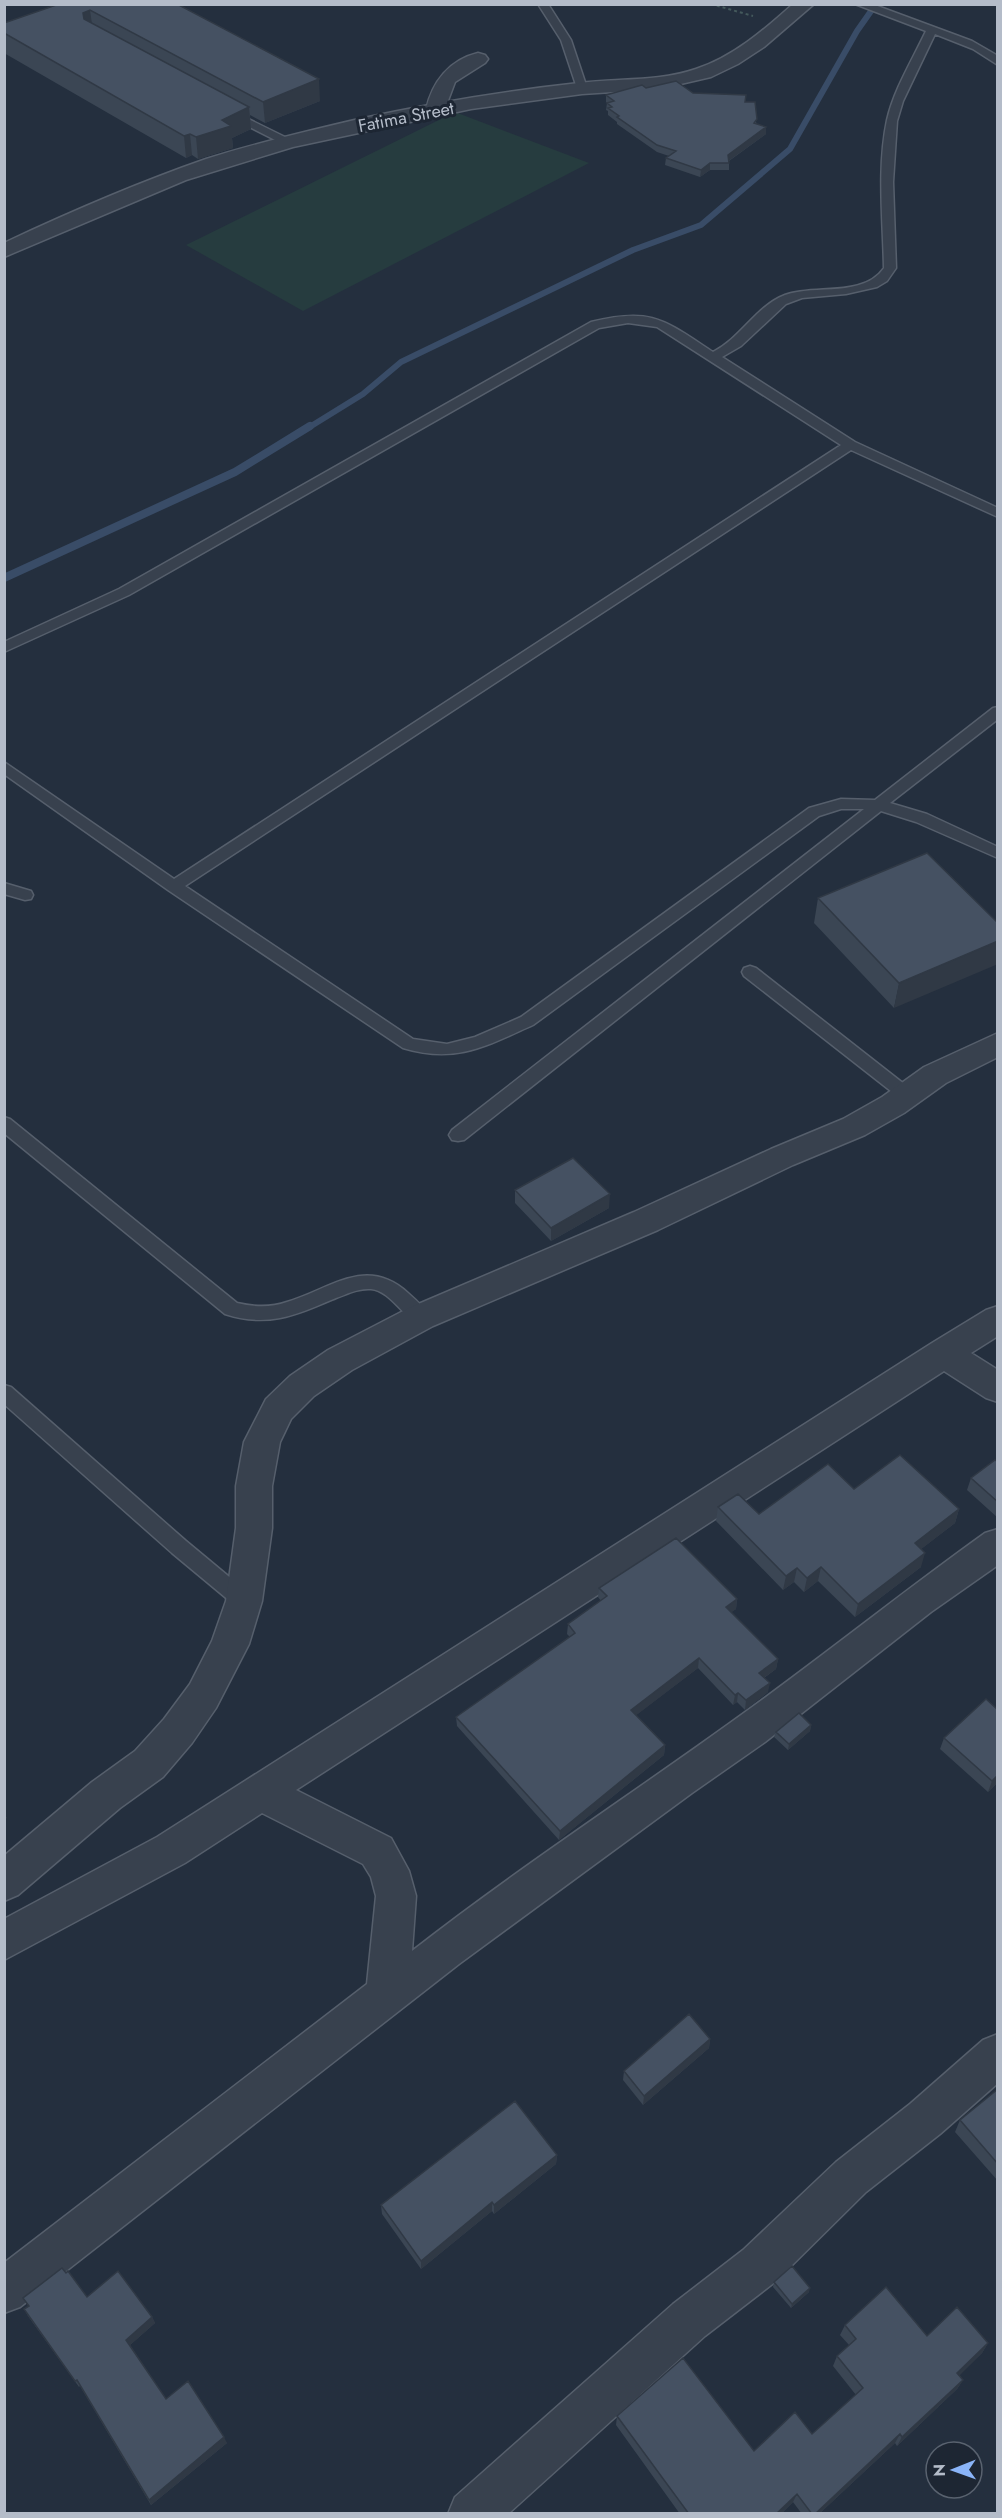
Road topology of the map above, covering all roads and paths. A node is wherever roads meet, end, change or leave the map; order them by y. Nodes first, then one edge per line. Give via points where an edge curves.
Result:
1 (543, 4) edge
2 (711, 4) edge
3 (805, 4) edge
4 (860, 4) edge
5 (756, 16) dead end
6 (932, 30) junction
7 (478, 59) dead end
8 (998, 63) edge
9 (582, 88) junction
10 (216, 105) edge
11 (436, 110) junction
12 (287, 142) junction
13 (4, 251) edge
14 (713, 357) junction
15 (850, 445) junction
16 (998, 513) edge
17 (4, 648) edge
18 (998, 711) edge
19 (4, 767) edge
20 (880, 805) junction
21 (998, 853) edge
22 (174, 885) junction
23 (4, 888) edge
24 (25, 896) dead end
25 (750, 972) dead end
26 (998, 1044) edge
27 (907, 1095) junction
28 (4, 1122) edge
29 (458, 1135) dead end
30 (421, 1317) junction
31 (998, 1319) edge
32 (944, 1353) junction
33 (998, 1388) edge
34 (4, 1392) edge
35 (998, 1544) edge
36 (244, 1601) junction
37 (260, 1792) junction
38 (4, 1882) edge
39 (4, 1941) edge
40 (387, 1996) junction
41 (998, 2055) edge
42 (4, 2290) edge
43 (472, 2514) edge

1 - 9 lane via 566,40
2 - 5 path
3 - 9 street, Fatima Street via 727,63 702,74 646,84
4 - 6 lane
6 - 8 lane via 981,49
6 - 14 lane via 892,121 887,183 890,268 886,278 873,286 789,298 776,305 735,345
7 - 11 street via 442,84
9 - 11 street, Fatima Street
10 - 12 lane
11 - 12 street, Fatima Street
12 - 13 street, Fatima Street via 158,183
14 - 15 lane
14 - 17 lane via 662,324 643,318 595,325 120,594
15 - 16 lane
15 - 22 lane
18 - 20 lane
19 - 22 lane
20 - 21 lane via 906,812
20 - 22 lane via 840,804 814,812 527,1021 479,1042 447,1050 409,1044
20 - 29 lane
23 - 24 lane
25 - 27 lane
26 - 27 street via 935,1074
27 - 30 street via 854,1127
28 - 30 lane via 231,1310 251,1316 275,1315 346,1286 374,1282 392,1289
30 - 36 street via 340,1360 302,1386 278,1409 262,1442 254,1486 254,1528
31 - 32 street
32 - 33 street
32 - 37 street
34 - 36 lane
35 - 40 street
36 - 38 street via 230,1644 203,1696 178,1731 149,1764 106,1795
37 - 39 street via 171,1850
37 - 40 street via 376,1851 389,1871 396,1896
40 - 42 street
41 - 43 street via 851,2177 759,2266 689,2320

